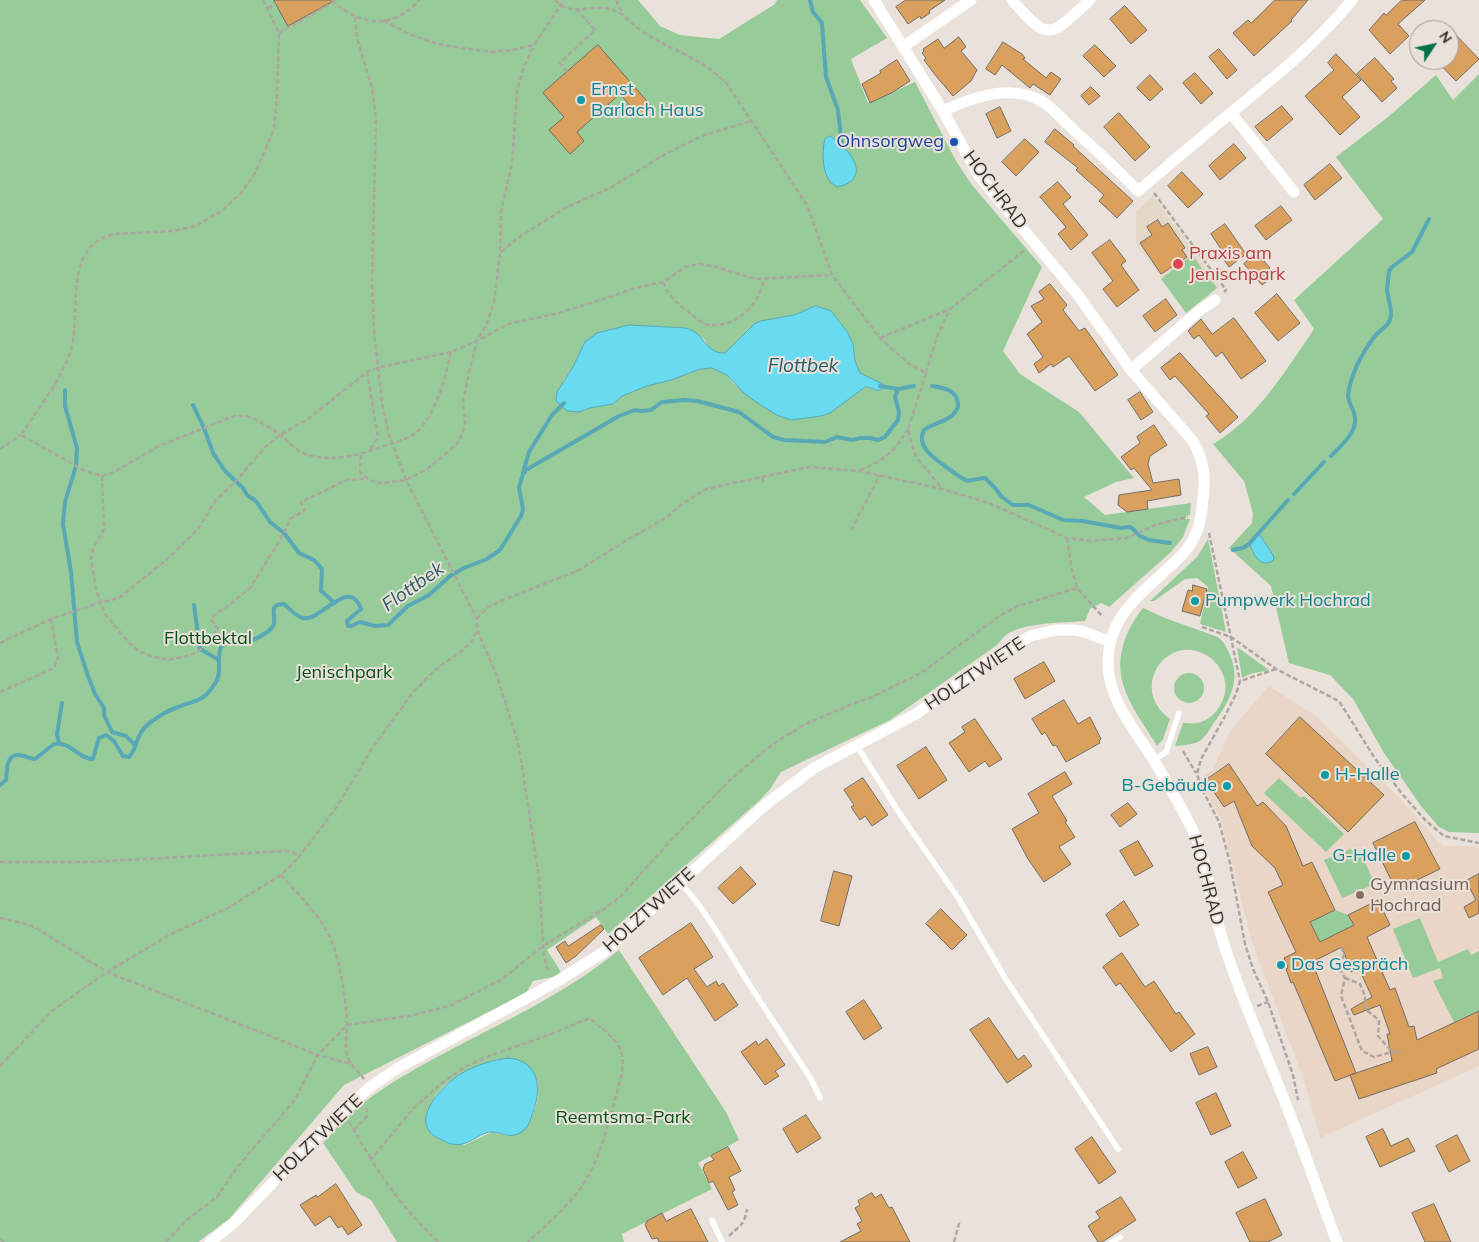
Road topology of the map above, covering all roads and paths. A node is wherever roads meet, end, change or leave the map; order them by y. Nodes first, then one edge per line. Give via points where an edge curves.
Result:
1 (263, 0) edge
2 (419, 0) edge
3 (555, 0) edge
4 (564, 0) edge
5 (616, 0) edge
6 (874, 0) edge
7 (971, 0) edge
8 (1012, 0) edge
9 (1090, 0) edge
10 (1352, 0) edge
11 (333, 1) edge
12 (276, 4) dead end
13 (560, 6) junction
14 (268, 8) junction
15 (577, 10) junction
16 (623, 15) junction
17 (355, 17) junction
18 (384, 20) junction
19 (279, 33) junction
20 (534, 45) junction
21 (904, 46) junction
22 (567, 72) dead end
23 (944, 111) junction
24 (1230, 112) junction
25 (751, 121) junction
26 (1148, 183) junction
27 (1294, 192) dead end
28 (1029, 247) dead end
29 (500, 253) junction
30 (832, 275) junction
31 (765, 279) junction
32 (663, 282) junction
33 (1215, 300) joint
34 (950, 310) junction
35 (880, 338) junction
36 (477, 341) junction
37 (451, 352) junction
38 (377, 368) junction
39 (1131, 370) junction
40 (367, 372) junction
41 (926, 373) junction
42 (908, 429) junction
43 (280, 434) junction
44 (21, 435) junction
45 (0, 448) edge
46 (368, 452) junction
47 (361, 454) junction
48 (859, 471) junction
49 (880, 475) junction
50 (102, 476) junction
51 (762, 477) junction
52 (367, 478) junction
53 (406, 480) junction
54 (764, 484) dead end
55 (942, 488) junction
56 (1192, 517) dead end
57 (851, 530) dead end
58 (1209, 530) dead end
59 (1067, 538) junction
60 (1077, 588) junction
61 (99, 603) junction
62 (1102, 616) dead end
63 (51, 619) junction
64 (477, 619) junction
65 (1202, 627) dead end
66 (477, 630) junction
67 (1231, 637) junction
68 (1110, 642) junction
69 (0, 643) edge
70 (1276, 669) junction
71 (1240, 681) junction
72 (0, 692) edge
73 (1179, 713) dead end
74 (857, 746) junction
75 (1183, 750) dead end
76 (1154, 761) junction
77 (1197, 774) junction
78 (1479, 843) edge
79 (300, 856) junction
80 (0, 862) edge
81 (281, 875) junction
82 (680, 882) junction
83 (0, 918) edge
84 (543, 946) junction
85 (1341, 947) dead end
86 (107, 972) junction
87 (1344, 978) junction
88 (556, 982) junction
89 (347, 1025) junction
90 (1392, 1052) junction
91 (1401, 1053) dead end
92 (318, 1055) junction
93 (351, 1064) junction
94 (0, 1066) edge
95 (370, 1087) junction
96 (820, 1098) dead end
97 (1300, 1106) dead end
98 (354, 1130) dead end
99 (1118, 1149) dead end
100 (371, 1160) junction
101 (746, 1210) dead end
102 (712, 1220) dead end
103 (960, 1220) dead end
104 (1120, 1237) dead end
105 (0, 1239) edge
106 (725, 1240) edge
107 (4, 1242) edge
108 (166, 1242) edge
109 (210, 1242) edge
110 (438, 1242) edge
111 (528, 1242) edge
112 (954, 1242) edge
113 (1112, 1242) edge
114 (1337, 1242) edge

1 - 14 path
2 - 18 path via 402,15
3 - 13 path
4 - 13 path
5 - 16 path
6 - 21 street, HOCHRAD
7 - 21 street
8 - 9 street via 1032,23 1048,31 1057,29
10 - 24 street via 1299,57
11 - 17 path
11 - 19 path
12 - 14 path
13 - 15 path
13 - 20 path
14 - 19 path
15 - 16 path via 603,8
15 - 22 path via 595,30 560,63
16 - 25 path via 665,46 698,60 719,76
17 - 18 path
17 - 38 path via 376,118 372,282
18 - 20 path via 408,34 462,48 491,52
19 - 44 path via 274,129 255,173 223,210 196,226 173,231 114,234 93,245 81,262 78,274 75,330 70,352 53,386
20 - 29 path via 517,90 512,163 501,212
21 - 23 street, HOCHRAD
23 - 26 street via 1003,92 1030,96 1043,102 1138,191
23 - 39 street, HOCHRAD via 979,176 1072,288
24 - 26 street
24 - 27 street
25 - 29 path via 702,136 668,153 610,188 567,207
25 - 30 path via 807,205
26 - 33 path via 1226,290
28 - 34 path
29 - 36 path via 494,302
30 - 31 path
30 - 35 path
31 - 32 path via 699,264 684,267
31 - 32 path via 749,310 724,324 710,325 682,308
32 - 36 path via 508,324
33 - 39 street
34 - 35 path
34 - 41 path via 937,336
35 - 41 path via 908,363
36 - 37 path
36 - 53 path via 463,402 465,423 458,443 427,469
37 - 38 path
37 - 46 path via 442,389 418,431
38 - 40 path
38 - 53 path via 389,436
39 - 68 street, HOCHRAD via 1195,445 1202,460 1202,516 1188,548 1126,609
40 - 43 path via 308,419
40 - 46 path via 378,437
41 - 42 path
42 - 48 path via 897,447 880,462
42 - 55 path via 917,458
43 - 47 path via 292,447 304,453 326,457
43 - 50 path via 248,416 234,416 159,446
43 - 61 path via 216,500 198,528 165,561 119,598
44 - 45 path
44 - 50 path via 85,471
46 - 47 path
47 - 52 path via 360,472
48 - 49 path
48 - 51 path via 809,467
49 - 55 path
49 - 57 path
50 - 61 path via 104,529 91,555
51 - 54 path
51 - 64 path via 706,489 667,518 579,570 501,601 487,608
52 - 53 path via 382,483
52 - 61 path via 348,480 302,502 305,510 290,519 257,579 214,615 211,619 218,629 201,649 191,655 169,660 139,650 112,624
53 - 64 path
55 - 59 path via 988,503
56 - 59 path via 1157,524 1127,538 1090,541
58 - 67 path
59 - 60 path
60 - 62 path
60 - 84 path via 1018,606 921,673 784,737 729,781 620,897
61 - 63 path
63 - 69 path
63 - 72 path via 58,658 54,668
64 - 66 path
65 - 67 path
66 - 79 path via 462,651 436,669 414,691
66 - 84 path via 497,676 522,766 539,878
67 - 70 path
67 - 71 path
68 - 74 street, HOLZTWIETE via 1074,630 1055,630 1031,636 1006,649 916,714
68 - 76 street, HOCHRAD via 1108,668 1114,692
70 - 71 path
70 - 78 path via 1339,701 1374,757 1426,821 1444,836
71 - 77 path via 1201,759
73 - 76 lane via 1166,752
74 - 82 street, HOLZTWIETE via 797,780
74 - 99 lane via 959,900 1001,973
75 - 77 path
76 - 114 street, HOCHRAD via 1197,838 1221,938
77 - 97 path via 1219,822 1245,944 1293,1075
79 - 80 path via 284,850 101,861
79 - 81 path
81 - 86 path via 228,908 171,934
81 - 89 path via 320,921 334,946
82 - 88 street, HOLZTWIETE via 607,950
82 - 96 lane via 719,935 811,1078
83 - 86 path via 36,928
84 - 88 path via 547,967
84 - 89 path via 501,980 449,1006
85 - 87 path via 1344,954 1340,970
86 - 92 path
86 - 94 path via 52,1011
87 - 90 path via 1360,984 1365,996 1365,1009 1379,1020 1378,1036
87 - 90 path via 1341,996 1362,1051 1374,1057
88 - 95 street, HOLZTWIETE via 398,1068
89 - 92 path
89 - 93 path via 346,1050
90 - 91 path
92 - 93 path
92 - 108 path via 294,1101 238,1165 217,1197 188,1219
93 - 95 path
95 - 109 street, HOLZTWIETE via 322,1131 235,1222
98 - 100 path
100 - 110 path via 415,1219
100 - 111 path via 414,1108 465,1068 590,1018 611,1037 622,1053 623,1070 591,1172 576,1194
101 - 106 path via 742,1226
102 - 106 lane
103 - 112 path
104 - 113 lane
105 - 107 path

